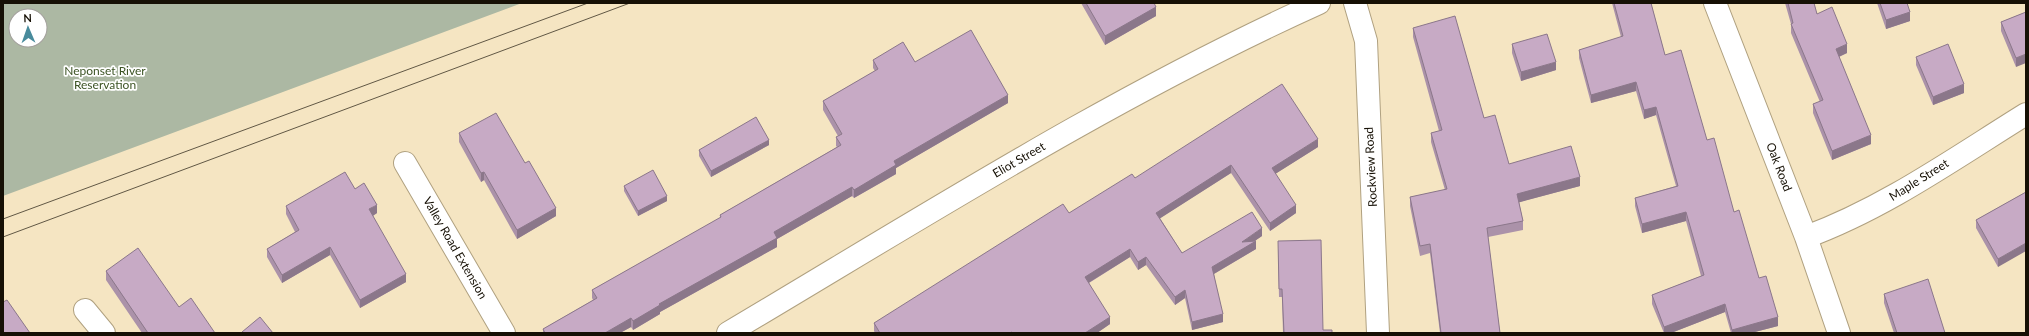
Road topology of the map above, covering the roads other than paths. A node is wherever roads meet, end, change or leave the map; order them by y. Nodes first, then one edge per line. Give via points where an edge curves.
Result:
1 (1319, 3) edge
2 (1356, 3) edge
3 (1715, 3) edge
4 (2026, 114) edge
5 (405, 163) dead end
6 (1806, 238) junction
7 (85, 310) dead end
8 (104, 333) edge
9 (504, 333) edge
10 (728, 333) edge
11 (1378, 333) edge
12 (1839, 333) edge

1 - 10 street, Eliot Street via 1138,92
2 - 11 street, Rockview Road via 1366,41
3 - 6 street, Oak Road
4 - 6 street, Maple Street via 1888,199 1846,222
5 - 9 street, Valley Road Extension
6 - 12 street, Oak Road
7 - 8 street

